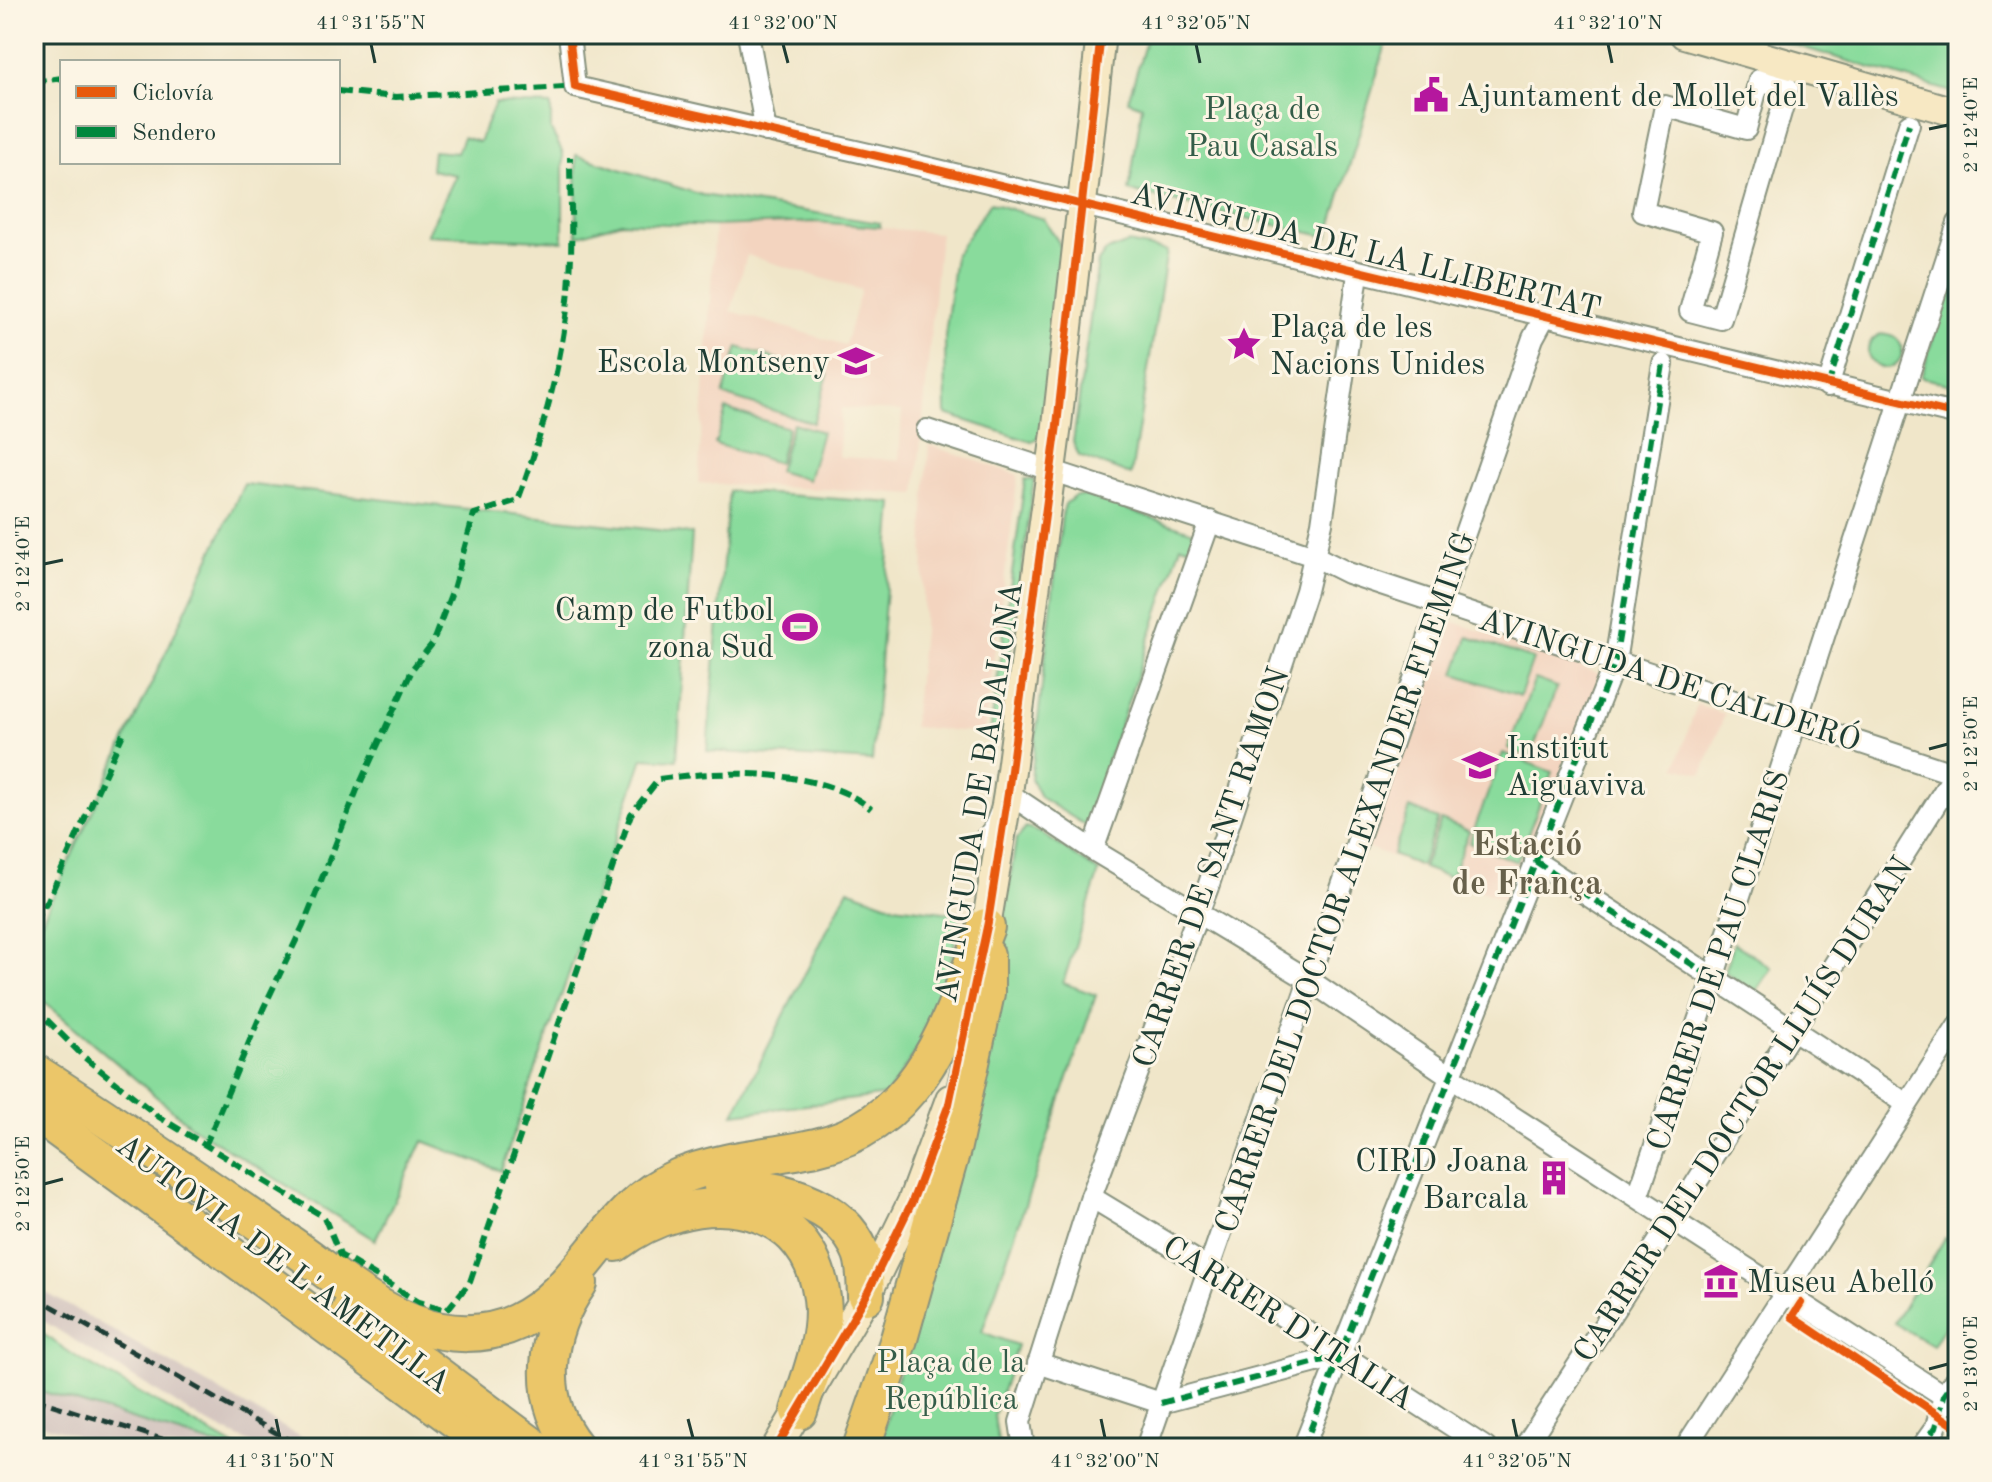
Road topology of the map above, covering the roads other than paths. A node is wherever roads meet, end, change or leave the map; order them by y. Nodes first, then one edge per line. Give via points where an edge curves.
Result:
1 (569, 34) edge
2 (748, 34) edge
3 (1101, 34) edge
4 (1111, 34) edge
5 (1684, 34) edge
6 (1096, 104) junction
7 (1665, 106) joint
8 (1958, 113) edge
9 (1916, 114) junction
10 (766, 131) junction
11 (1083, 205) junction
12 (1958, 223) edge
13 (1358, 274) junction
14 (1544, 318) junction
15 (1663, 364) dead end
16 (1828, 386) junction
17 (1902, 401) junction
18 (1958, 415) edge
19 (927, 430) dead end
20 (1050, 468) junction
21 (1210, 521) junction
22 (1314, 556) junction
23 (1441, 602) junction
24 (1615, 662) junction
25 (1796, 721) junction
26 (1957, 773) edge
27 (1008, 793) junction
28 (985, 839) dead end
29 (1093, 850) junction
30 (1535, 861) junction
31 (1197, 911) junction
32 (986, 927) junction
33 (1713, 978) junction
34 (1309, 980) junction
35 (1958, 1026) edge
36 (1791, 1030) junction
37 (34, 1075) edge
38 (1453, 1078) junction
39 (1907, 1104) junction
40 (34, 1111) edge
41 (1638, 1195) junction
42 (1091, 1197) junction
43 (1672, 1221) junction
44 (595, 1247) junction
45 (1210, 1269) junction
46 (1785, 1293) junction
47 (866, 1296) junction
48 (1339, 1356) junction
49 (1038, 1363) junction
50 (1958, 1375) edge
51 (1951, 1401) edge
52 (1161, 1403) junction
53 (799, 1411) junction
54 (494, 1448) edge
55 (535, 1448) edge
56 (576, 1448) edge
57 (776, 1448) edge
58 (861, 1448) edge
59 (1024, 1448) edge
60 (1146, 1448) edge
61 (1303, 1448) edge
62 (1486, 1448) edge
63 (1524, 1448) edge
64 (1685, 1448) edge
65 (1921, 1448) edge

1 - 10 street, AVINGUDA DE LA LLIBERTAT via 575,87
2 - 10 street
3 - 6 street, AVINGUDA DE BADALONA
4 - 6 street, AVINGUDA DE BADALONA
5 - 9 street
6 - 11 street, AVINGUDA DE BADALONA
7 - 7 street via 1746,129 1759,80 1788,88 1721,319 1690,311 1712,232 1643,212
8 - 9 street
9 - 16 street
10 - 11 street, AVINGUDA DE LA LLIBERTAT
11 - 13 street, AVINGUDA DE LA LLIBERTAT
11 - 20 street, AVINGUDA DE BADALONA
12 - 17 street, CARRER DE PAU CLARIS
13 - 14 street, AVINGUDA DE LA LLIBERTAT
13 - 22 street, CARRER DE SANT RAMON
14 - 16 street, AVINGUDA DE LA LLIBERTAT
14 - 23 street, CARRER DEL DOCTOR ALEXANDER FLEMING
15 - 24 street
16 - 17 street, AVINGUDA DE LA LLIBERTAT
17 - 18 street, AVINGUDA DE LA LLIBERTAT
17 - 25 street, CARRER DE PAU CLARIS
19 - 20 street, AVINGUDA DE CALDERÓ
20 - 21 street, AVINGUDA DE CALDERÓ
20 - 27 street, AVINGUDA DE BADALONA
21 - 22 street, AVINGUDA DE CALDERÓ
21 - 29 street
22 - 23 street, AVINGUDA DE CALDERÓ via 1348,573
22 - 31 street, CARRER DE SANT RAMON
23 - 24 street, AVINGUDA DE CALDERÓ
23 - 34 street, CARRER DEL DOCTOR ALEXANDER FLEMING
24 - 25 street, AVINGUDA DE CALDERÓ
24 - 30 street
25 - 26 street, AVINGUDA DE CALDERÓ
25 - 33 street, CARRER DE PAU CLARIS
26 - 36 street, CARRER DEL DOCTOR LLUÍS DURAN
27 - 28 street
27 - 29 street
27 - 32 street, AVINGUDA DE BADALONA
29 - 31 street
30 - 33 street
30 - 38 street
31 - 34 street
31 - 42 street, CARRER DE SANT RAMON
32 - 44 highway via 939,1047 920,1079 886,1116 820,1146 679,1177 620,1216
32 - 47 street, AVINGUDA DE BADALONA via 949,1104 912,1202
32 - 58 highway via 986,993 953,1146 899,1339
33 - 36 street
33 - 41 street, CARRER DE PAU CLARIS
34 - 38 street
34 - 45 street, CARRER DEL DOCTOR ALEXANDER FLEMING
35 - 39 street
36 - 39 street
36 - 43 street, CARRER DEL DOCTOR LLUÍS DURAN
37 - 44 highway via 162,1155 391,1313 437,1331 479,1332 515,1323 549,1298
37 - 55 highway, AUTOVIA DE L'AMETLLA
38 - 41 street
38 - 48 street
39 - 46 street
40 - 54 highway
41 - 43 street
42 - 45 street, CARRER D'ITÀLIA
42 - 49 street, CARRER DE SANT RAMON
43 - 46 street
43 - 63 street, CARRER DEL DOCTOR LLUÍS DURAN
44 - 47 highway via 679,1196 718,1187 774,1191 813,1205 843,1226 860,1252
45 - 48 street, CARRER D'ITÀLIA
45 - 52 street, CARRER DEL DOCTOR ALEXANDER FLEMING
46 - 51 street
46 - 64 street
47 - 53 street, AVINGUDA DE BADALONA
48 - 52 street
48 - 61 street
48 - 62 street, CARRER D'ITÀLIA
49 - 52 street
49 - 59 street, CARRER DE SANT RAMON via 1020,1422
50 - 51 street
51 - 65 street
52 - 60 street, CARRER DEL DOCTOR ALEXANDER FLEMING
53 - 56 highway via 823,1320 812,1266 773,1220 744,1208 704,1206 670,1212 618,1241 570,1296 552,1341 547,1383 560,1425
53 - 57 street, AVINGUDA DE BADALONA

